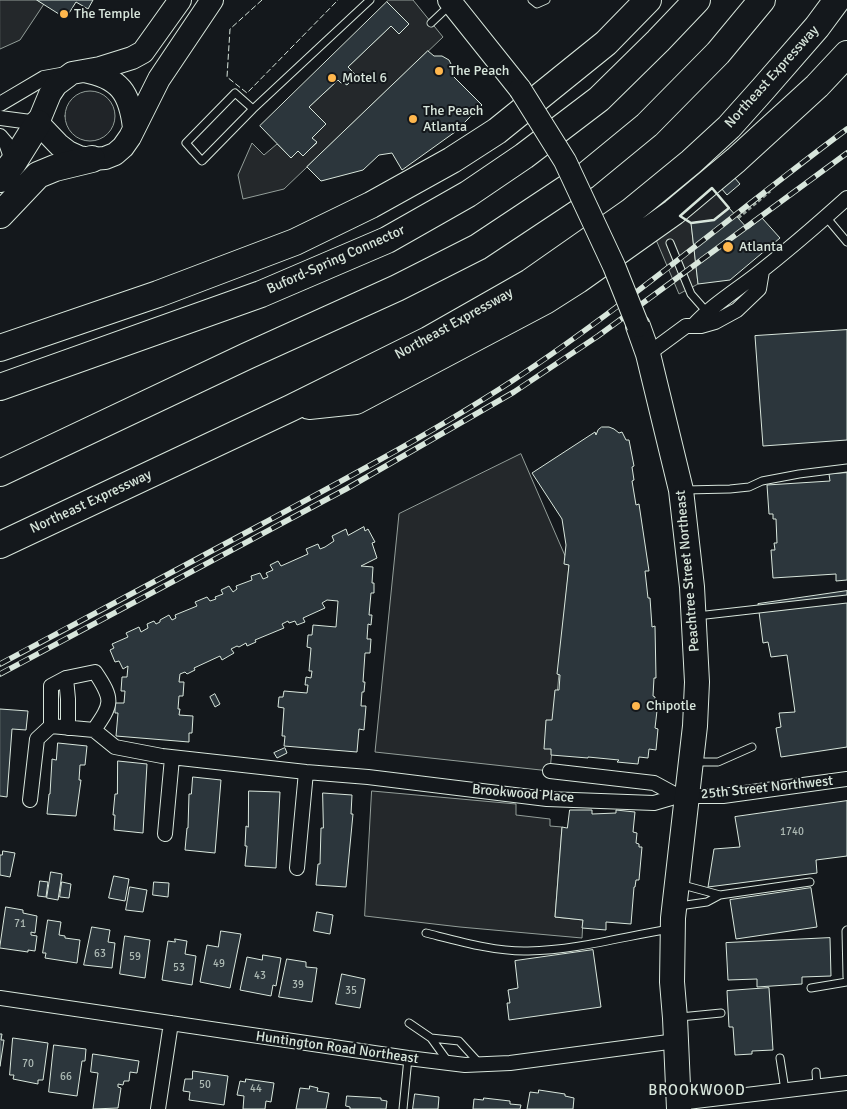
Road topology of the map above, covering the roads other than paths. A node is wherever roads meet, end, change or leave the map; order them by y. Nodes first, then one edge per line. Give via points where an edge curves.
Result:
1 (180, 0) edge
2 (212, 0) edge
3 (370, 0) edge
4 (532, 0) edge
5 (546, 0) edge
6 (648, 0) edge
7 (697, 0) edge
8 (762, 0) edge
9 (838, 0) edge
10 (451, 2) edge
11 (432, 23) dead end
12 (847, 54) edge
13 (78, 72) junction
14 (0, 104) edge
15 (253, 110) junction
16 (0, 118) edge
17 (38, 123) junction
18 (134, 128) junction
19 (0, 136) edge
20 (92, 159) junction
21 (6, 171) edge
22 (847, 198) edge
23 (0, 215) edge
24 (826, 217) junction
25 (847, 242) edge
26 (670, 243) dead end
27 (762, 271) junction
28 (706, 311) junction
29 (638, 326) joint
30 (693, 326) junction
31 (0, 348) edge
32 (648, 354) junction
33 (0, 387) edge
34 (291, 408) junction
35 (847, 468) edge
36 (0, 473) edge
37 (681, 490) junction
38 (0, 545) edge
39 (847, 599) edge
40 (694, 616) junction
41 (66, 678) junction
42 (51, 726) junction
43 (68, 728) junction
44 (94, 730) junction
45 (752, 747) dead end
46 (172, 758) junction
47 (690, 762) junction
48 (550, 771) dead end
49 (306, 772) junction
50 (847, 779) edge
51 (682, 796) junction
52 (30, 800) dead end
53 (165, 834) dead end
54 (297, 868) dead end
55 (810, 882) dead end
56 (720, 896) junction
57 (675, 906) junction
58 (847, 930) edge
59 (426, 933) dead end
60 (847, 977) edge
61 (847, 982) edge
62 (811, 988) dead end
63 (0, 998) edge
64 (721, 1013) dead end
65 (171, 1023) junction
66 (409, 1024) dead end
67 (675, 1029) junction
68 (431, 1038) junction
69 (408, 1058) junction
70 (780, 1058) dead end
71 (449, 1063) junction
72 (480, 1064) junction
73 (816, 1072) dead end
74 (847, 1083) edge
75 (817, 1087) junction
76 (785, 1090) junction
77 (679, 1106) edge
78 (158, 1109) edge
79 (402, 1109) edge

1 - 13 main road via 143,52
2 - 18 main road via 159,79
3 - 15 lane
4 - 5 lane via 537,4
6 - 31 highway via 606,44 496,131 452,160 371,205 295,242 158,294
7 - 33 highway, Buford-Spring Connector via 599,99 476,188 386,240 261,294
8 - 36 highway via 718,53 647,125 585,176 478,247
9 - 34 highway, Northeast Expressway via 729,127 630,212 521,287 428,340
10 - 11 lane
10 - 29 main road, Peachtree Street Northeast, bridge via 520,89 565,161
12 - 34 highway via 736,160 674,212 578,280 545,301 356,401
13 - 14 street via 44,78
13 - 17 main road via 56,84
13 - 18 main road via 105,76 116,82 130,102
15 - 15 lane via 235,93 186,144 202,161
16 - 17 street
17 - 20 main road via 68,152
17 - 21 highway
18 - 20 main road via 115,154
19 - 21 street via 6,143
20 - 23 highway via 38,175
22 - 24 street
24 - 25 lane
24 - 27 street
26 - 28 lane via 691,294
27 - 28 street
27 - 30 street via 759,289 736,310 715,322
28 - 30 street
29 - 32 highway, Peachtree Street Northeast
30 - 32 street via 686,326
32 - 37 highway, Peachtree Street Northeast
34 - 38 highway, Northeast Expressway
35 - 37 lane via 799,474 730,490
37 - 40 highway, Peachtree Street Northeast
39 - 40 lane
40 - 47 highway, Peachtree Street Northeast via 697,682
41 - 42 street via 52,686
41 - 43 street
41 - 44 street via 95,672 108,691 107,711
42 - 43 street
42 - 52 street via 37,740
43 - 44 street
44 - 46 street, Brookwood Place via 115,747
45 - 47 lane via 718,762
46 - 49 street, Brookwood Place
46 - 53 street
47 - 51 highway, Peachtree Street Northeast
48 - 51 street, Brookwood Place via 654,783
49 - 51 street, Brookwood Place via 547,799 654,803
49 - 54 street
50 - 51 street, 25th Street Northwest via 723,796
51 - 57 highway, Peachtree Street Northeast
55 - 56 lane
56 - 57 lane
56 - 57 lane via 706,902
57 - 59 lane via 629,936 584,947 527,952 480,946
57 - 67 highway, Peachtree Street Northeast via 672,982
58 - 60 lane
61 - 62 lane
63 - 65 street, Huntington Road Northeast
64 - 67 lane
65 - 69 street, Huntington Road Northeast
65 - 78 street
66 - 68 lane
67 - 72 street, Huntington Road Northeast via 510,1063
67 - 77 highway, Peachtree Street Northeast
68 - 71 lane
68 - 72 lane via 460,1041
69 - 71 street, Huntington Road Northeast
69 - 79 lane
70 - 76 lane
71 - 72 street, Huntington Road Northeast
73 - 75 lane
74 - 75 street
75 - 76 street
76 - 77 street

